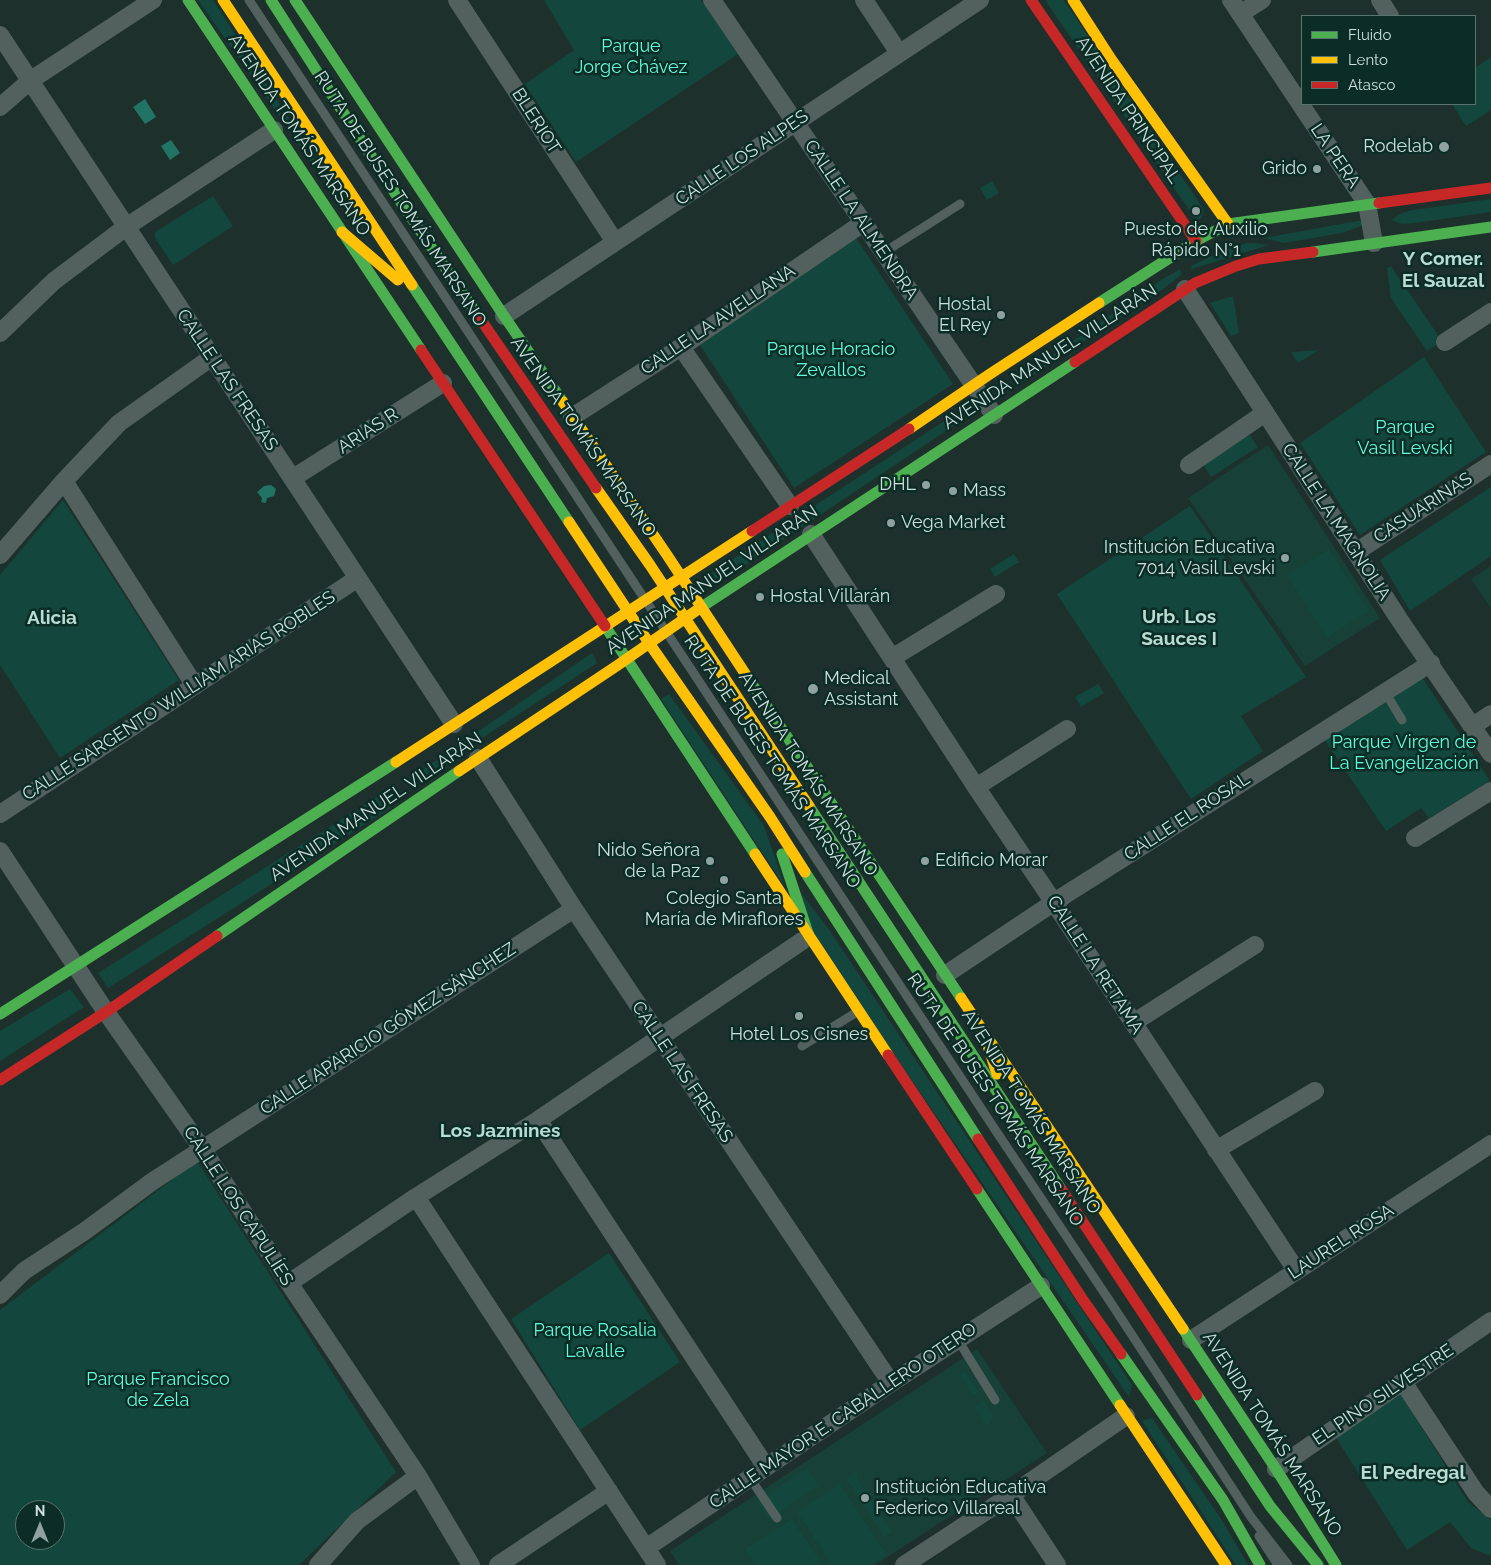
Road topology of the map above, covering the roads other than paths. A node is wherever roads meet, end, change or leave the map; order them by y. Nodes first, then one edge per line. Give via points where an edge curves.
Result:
1 (152, 0) edge
2 (188, 0) edge
3 (223, 0) edge
4 (249, 0) edge
5 (271, 0) edge
6 (295, 0) edge
7 (457, 0) edge
8 (712, 0) edge
9 (864, 0) edge
10 (980, 0) edge
11 (1031, 0) edge
12 (1073, 0) edge
13 (1262, 0) edge
14 (1380, 0) edge
15 (1236, 7) edge
16 (1389, 15) edge
17 (0, 35) edge
18 (899, 54) junction
19 (31, 80) junction
20 (1301, 105) edge
21 (1301, 105) edge
22 (0, 107) edge
23 (795, 123) junction
24 (274, 130) junction
25 (1491, 188) edge
26 (1211, 201) junction
27 (960, 204) dead end
28 (1367, 204) junction
29 (1206, 216) dead end
30 (863, 223) junction
31 (1228, 224) junction
32 (126, 227) junction
33 (1491, 227) edge
34 (342, 232) junction
35 (1196, 241) junction
36 (615, 242) junction
37 (1374, 243) junction
38 (883, 253) junction
39 (1185, 289) junction
40 (423, 301) junction
41 (1491, 312) edge
42 (504, 316) junction
43 (0, 332) edge
44 (1445, 342) dead end
45 (681, 347) junction
46 (212, 357) junction
47 (443, 383) junction
48 (973, 386) junction
49 (1265, 413) junction
50 (994, 415) junction
51 (572, 417) junction
52 (1491, 464) edge
53 (1189, 465) dead end
54 (293, 478) junction
55 (64, 481) junction
56 (790, 506) junction
57 (811, 534) junction
58 (1356, 552) junction
59 (0, 555) edge
60 (681, 577) junction
61 (358, 578) junction
62 (665, 588) junction
63 (996, 594) dead end
64 (646, 601) junction
65 (701, 607) junction
66 (629, 612) junction
67 (685, 618) junction
68 (606, 627) junction
69 (666, 632) junction
70 (649, 643) junction
71 (892, 658) junction
72 (627, 659) junction
73 (1431, 663) junction
74 (195, 686) junction
75 (1385, 692) junction
76 (1491, 714) edge
77 (1402, 720) dead end
78 (454, 724) junction
79 (1473, 726) junction
80 (1068, 729) dead end
81 (1491, 754) edge
82 (478, 758) junction
83 (976, 788) junction
84 (1491, 790) edge
85 (0, 814) edge
86 (770, 818) junction
87 (1415, 838) dead end
88 (0, 851) edge
89 (1054, 902) junction
90 (574, 909) junction
91 (806, 938) junction
92 (1255, 945) dead end
93 (927, 948) junction
94 (910, 960) junction
95 (76, 967) junction
96 (945, 974) junction
97 (859, 1011) junction
98 (106, 1012) junction
99 (0, 1014) edge
100 (1133, 1023) junction
101 (984, 1033) junction
102 (660, 1038) junction
103 (802, 1046) dead end
104 (0, 1080) edge
105 (1314, 1091) dead end
106 (1009, 1109) junction
107 (538, 1120) junction
108 (1491, 1144) edge
109 (203, 1150) junction
110 (1216, 1150) junction
111 (416, 1197) junction
112 (1296, 1270) junction
113 (289, 1283) junction
114 (1041, 1286) junction
115 (0, 1295) edge
116 (1491, 1321) edge
117 (958, 1340) junction
118 (1191, 1340) junction
119 (1403, 1382) junction
120 (890, 1383) junction
121 (995, 1400) dead end
122 (1126, 1416) junction
123 (766, 1466) junction
124 (1276, 1469) junction
125 (418, 1476) junction
126 (750, 1478) junction
127 (609, 1491) junction
128 (1011, 1495) junction
129 (1491, 1509) edge
130 (777, 1518) dead end
131 (1251, 1518) junction
132 (646, 1548) junction
133 (318, 1565) edge
134 (471, 1565) edge
135 (498, 1565) edge
136 (657, 1565) edge
137 (904, 1565) edge
138 (1057, 1565) edge
139 (1226, 1565) edge
140 (1260, 1565) edge
141 (1278, 1565) edge
142 (1288, 1565) edge
143 (1318, 1565) edge
144 (1336, 1565) edge

1 - 19 street
2 - 24 main road, AVENIDA TOMÁS MARSANO
3 - 40 main road, AVENIDA TOMÁS MARSANO
4 - 64 lane, RUTA DE BUSES TOMÁS MARSANO
5 - 62 main road, AVENIDA TOMÁS MARSANO via 404,207
6 - 42 main road, AVENIDA TOMÁS MARSANO
7 - 36 street, BLERIOT
8 - 23 street, CALLE LA ALMENDRA
9 - 18 street
10 - 18 street, CALLE LOS ALPES
11 - 35 main road, AVENIDA PRINCIPAL via 1190,223
12 - 26 main road, AVENIDA PRINCIPAL
13 - 15 street
14 - 16 street
15 - 21 street, LA PERA
17 - 19 street, CALLE LAS FRESAS
18 - 23 street, CALLE LOS ALPES
19 - 22 street
19 - 32 street, CALLE LAS FRESAS
20 - 28 street, LA PERA
23 - 30 street, CALLE LA ALMENDRA
23 - 36 street, CALLE LOS ALPES
24 - 32 street
24 - 34 main road, AVENIDA TOMÁS MARSANO
25 - 28 main road, AVENIDA MANUEL VILLARÁN
26 - 29 main road
26 - 31 main road, AVENIDA PRINCIPAL
27 - 38 lane
28 - 31 main road, AVENIDA MANUEL VILLARÁN
28 - 37 street, LA PERA
30 - 38 street, CALLE LA ALMENDRA
30 - 45 street, CALLE LA AVELLANA
31 - 35 main road, AVENIDA MANUEL VILLARÁN
32 - 43 street via 54,281
32 - 46 street, CALLE LAS FRESAS
33 - 37 main road, AVENIDA MANUEL VILLARÁN
34 - 40 main road
34 - 47 main road, AVENIDA TOMÁS MARSANO
35 - 48 main road, AVENIDA MANUEL VILLARÁN
36 - 42 street, CALLE LOS ALPES
37 - 39 main road, AVENIDA MANUEL VILLARÁN via 1259,259
38 - 48 street, CALLE LA ALMENDRA
39 - 49 street, CALLE LA MAGNOLIA
39 - 50 main road, AVENIDA MANUEL VILLARÁN
40 - 66 main road, AVENIDA TOMÁS MARSANO
41 - 44 street
42 - 51 main road, AVENIDA TOMÁS MARSANO
45 - 51 street, CALLE LA AVELLANA
45 - 56 street
46 - 54 street, CALLE LAS FRESAS
46 - 55 street via 119,423
47 - 54 street, ARIAS R
47 - 68 main road, AVENIDA TOMÁS MARSANO
48 - 50 street, CALLE LA ALMENDRA
48 - 56 main road, AVENIDA MANUEL VILLARÁN
49 - 53 street
49 - 58 street, CALLE LA MAGNOLIA
50 - 57 main road, AVENIDA MANUEL VILLARÁN
51 - 60 main road, AVENIDA TOMÁS MARSANO
52 - 58 street, CASUARINAS
54 - 61 street, CALLE LAS FRESAS
55 - 59 street
55 - 74 street
56 - 60 main road, AVENIDA MANUEL VILLARÁN
57 - 65 main road, AVENIDA MANUEL VILLARÁN
57 - 71 street, CALLE LA RETAMA
58 - 73 street, CALLE LA MAGNOLIA
60 - 62 main road, AVENIDA MANUEL VILLARÁN
60 - 65 main road, AVENIDA TOMÁS MARSANO
61 - 74 street, CALLE SARGENTO WILLIAM ARIAS ROBLES
61 - 78 street, CALLE LAS FRESAS
62 - 64 main road, AVENIDA MANUEL VILLARÁN
62 - 67 main road, AVENIDA TOMÁS MARSANO
63 - 71 street
64 - 66 main road, AVENIDA MANUEL VILLARÁN
64 - 69 lane, RUTA DE BUSES TOMÁS MARSANO
65 - 67 main road, AVENIDA MANUEL VILLARÁN
65 - 93 main road, AVENIDA TOMÁS MARSANO
66 - 68 main road, AVENIDA MANUEL VILLARÁN
66 - 70 main road, AVENIDA TOMÁS MARSANO
67 - 69 main road, AVENIDA MANUEL VILLARÁN
67 - 94 main road, AVENIDA TOMÁS MARSANO
68 - 72 main road, AVENIDA TOMÁS MARSANO
68 - 78 main road, AVENIDA MANUEL VILLARÁN
69 - 70 main road, AVENIDA MANUEL VILLARÁN
69 - 131 lane, RUTA DE BUSES TOMÁS MARSANO
70 - 72 main road, AVENIDA MANUEL VILLARÁN
70 - 86 main road, AVENIDA TOMÁS MARSANO
71 - 83 street, CALLE LA RETAMA
72 - 82 main road, AVENIDA MANUEL VILLARÁN
72 - 91 main road, AVENIDA TOMÁS MARSANO
73 - 75 street, CALLE EL ROSAL
73 - 79 street, CALLE LA MAGNOLIA
74 - 85 street, CALLE SARGENTO WILLIAM ARIAS ROBLES
75 - 77 lane
75 - 89 street, CALLE EL ROSAL
76 - 79 street
78 - 95 main road, AVENIDA MANUEL VILLARÁN via 386,774
79 - 81 street, CALLE LA MAGNOLIA
80 - 83 street
82 - 90 street, CALLE LAS FRESAS
82 - 98 main road, AVENIDA MANUEL VILLARÁN via 405,802
83 - 89 street, CALLE LA RETAMA
84 - 87 street
86 - 91 main road
86 - 140 main road, AVENIDA TOMÁS MARSANO via 1083,1300 1223,1500
88 - 95 street, CALLE LOS CAPULÍES
89 - 96 street, CALLE EL ROSAL
89 - 100 street, CALLE LA RETAMA
90 - 102 street, CALLE LAS FRESAS
90 - 109 street, CALLE APARICIO GÓMEZ SÁNCHEZ
91 - 97 main road, AVENIDA TOMÁS MARSANO
91 - 102 street
92 - 100 street
93 - 94 main road
93 - 96 main road, AVENIDA TOMÁS MARSANO
94 - 106 main road, AVENIDA TOMÁS MARSANO
95 - 98 street, CALLE LOS CAPULÍES
95 - 99 main road, AVENIDA MANUEL VILLARÁN
96 - 101 main road, AVENIDA TOMÁS MARSANO
97 - 103 lane
97 - 114 main road, AVENIDA TOMÁS MARSANO
98 - 104 main road, AVENIDA MANUEL VILLARÁN
98 - 109 street, CALLE LOS CAPULÍES
100 - 110 street, CALLE LA RETAMA
101 - 106 main road
101 - 118 main road, AVENIDA TOMÁS MARSANO
102 - 107 street
102 - 120 street, CALLE LAS FRESAS
105 - 110 street
106 - 143 main road, AVENIDA TOMÁS MARSANO via 1270,1506
107 - 111 street
107 - 123 street
108 - 112 street, LAUREL ROSA
109 - 113 street, CALLE LOS CAPULÍES
109 - 115 street, CALLE APARICIO GÓMEZ SÁNCHEZ via 153,1181 24,1272
110 - 112 street, CALLE LA RETAMA
111 - 113 street
111 - 127 street
112 - 118 street, LAUREL ROSA
113 - 125 street, CALLE LOS CAPULÍES
114 - 117 street, CALLE MAYOR E. CABALLERO OTERO
114 - 122 main road, AVENIDA TOMÁS MARSANO
116 - 119 street, EL PINO SILVESTRE
117 - 120 street, CALLE MAYOR E. CABALLERO OTERO
117 - 121 lane
118 - 124 main road, AVENIDA TOMÁS MARSANO
119 - 124 street, EL PINO SILVESTRE
119 - 129 street via 1476,1493
120 - 123 street, CALLE MAYOR E. CABALLERO OTERO
122 - 128 street
122 - 139 main road, AVENIDA TOMÁS MARSANO
123 - 126 street, CALLE MAYOR E. CABALLERO OTERO
124 - 144 main road, AVENIDA TOMÁS MARSANO
125 - 133 street via 357,1521
125 - 134 street, CALLE LOS CAPULÍES
126 - 130 lane
126 - 132 street, CALLE MAYOR E. CABALLERO OTERO
127 - 132 street
127 - 135 street
128 - 137 street
128 - 138 street
131 - 141 lane, RUTA DE BUSES TOMÁS MARSANO via 1260,1539
131 - 142 lane, RUTA DE BUSES TOMÁS MARSANO
132 - 136 street

